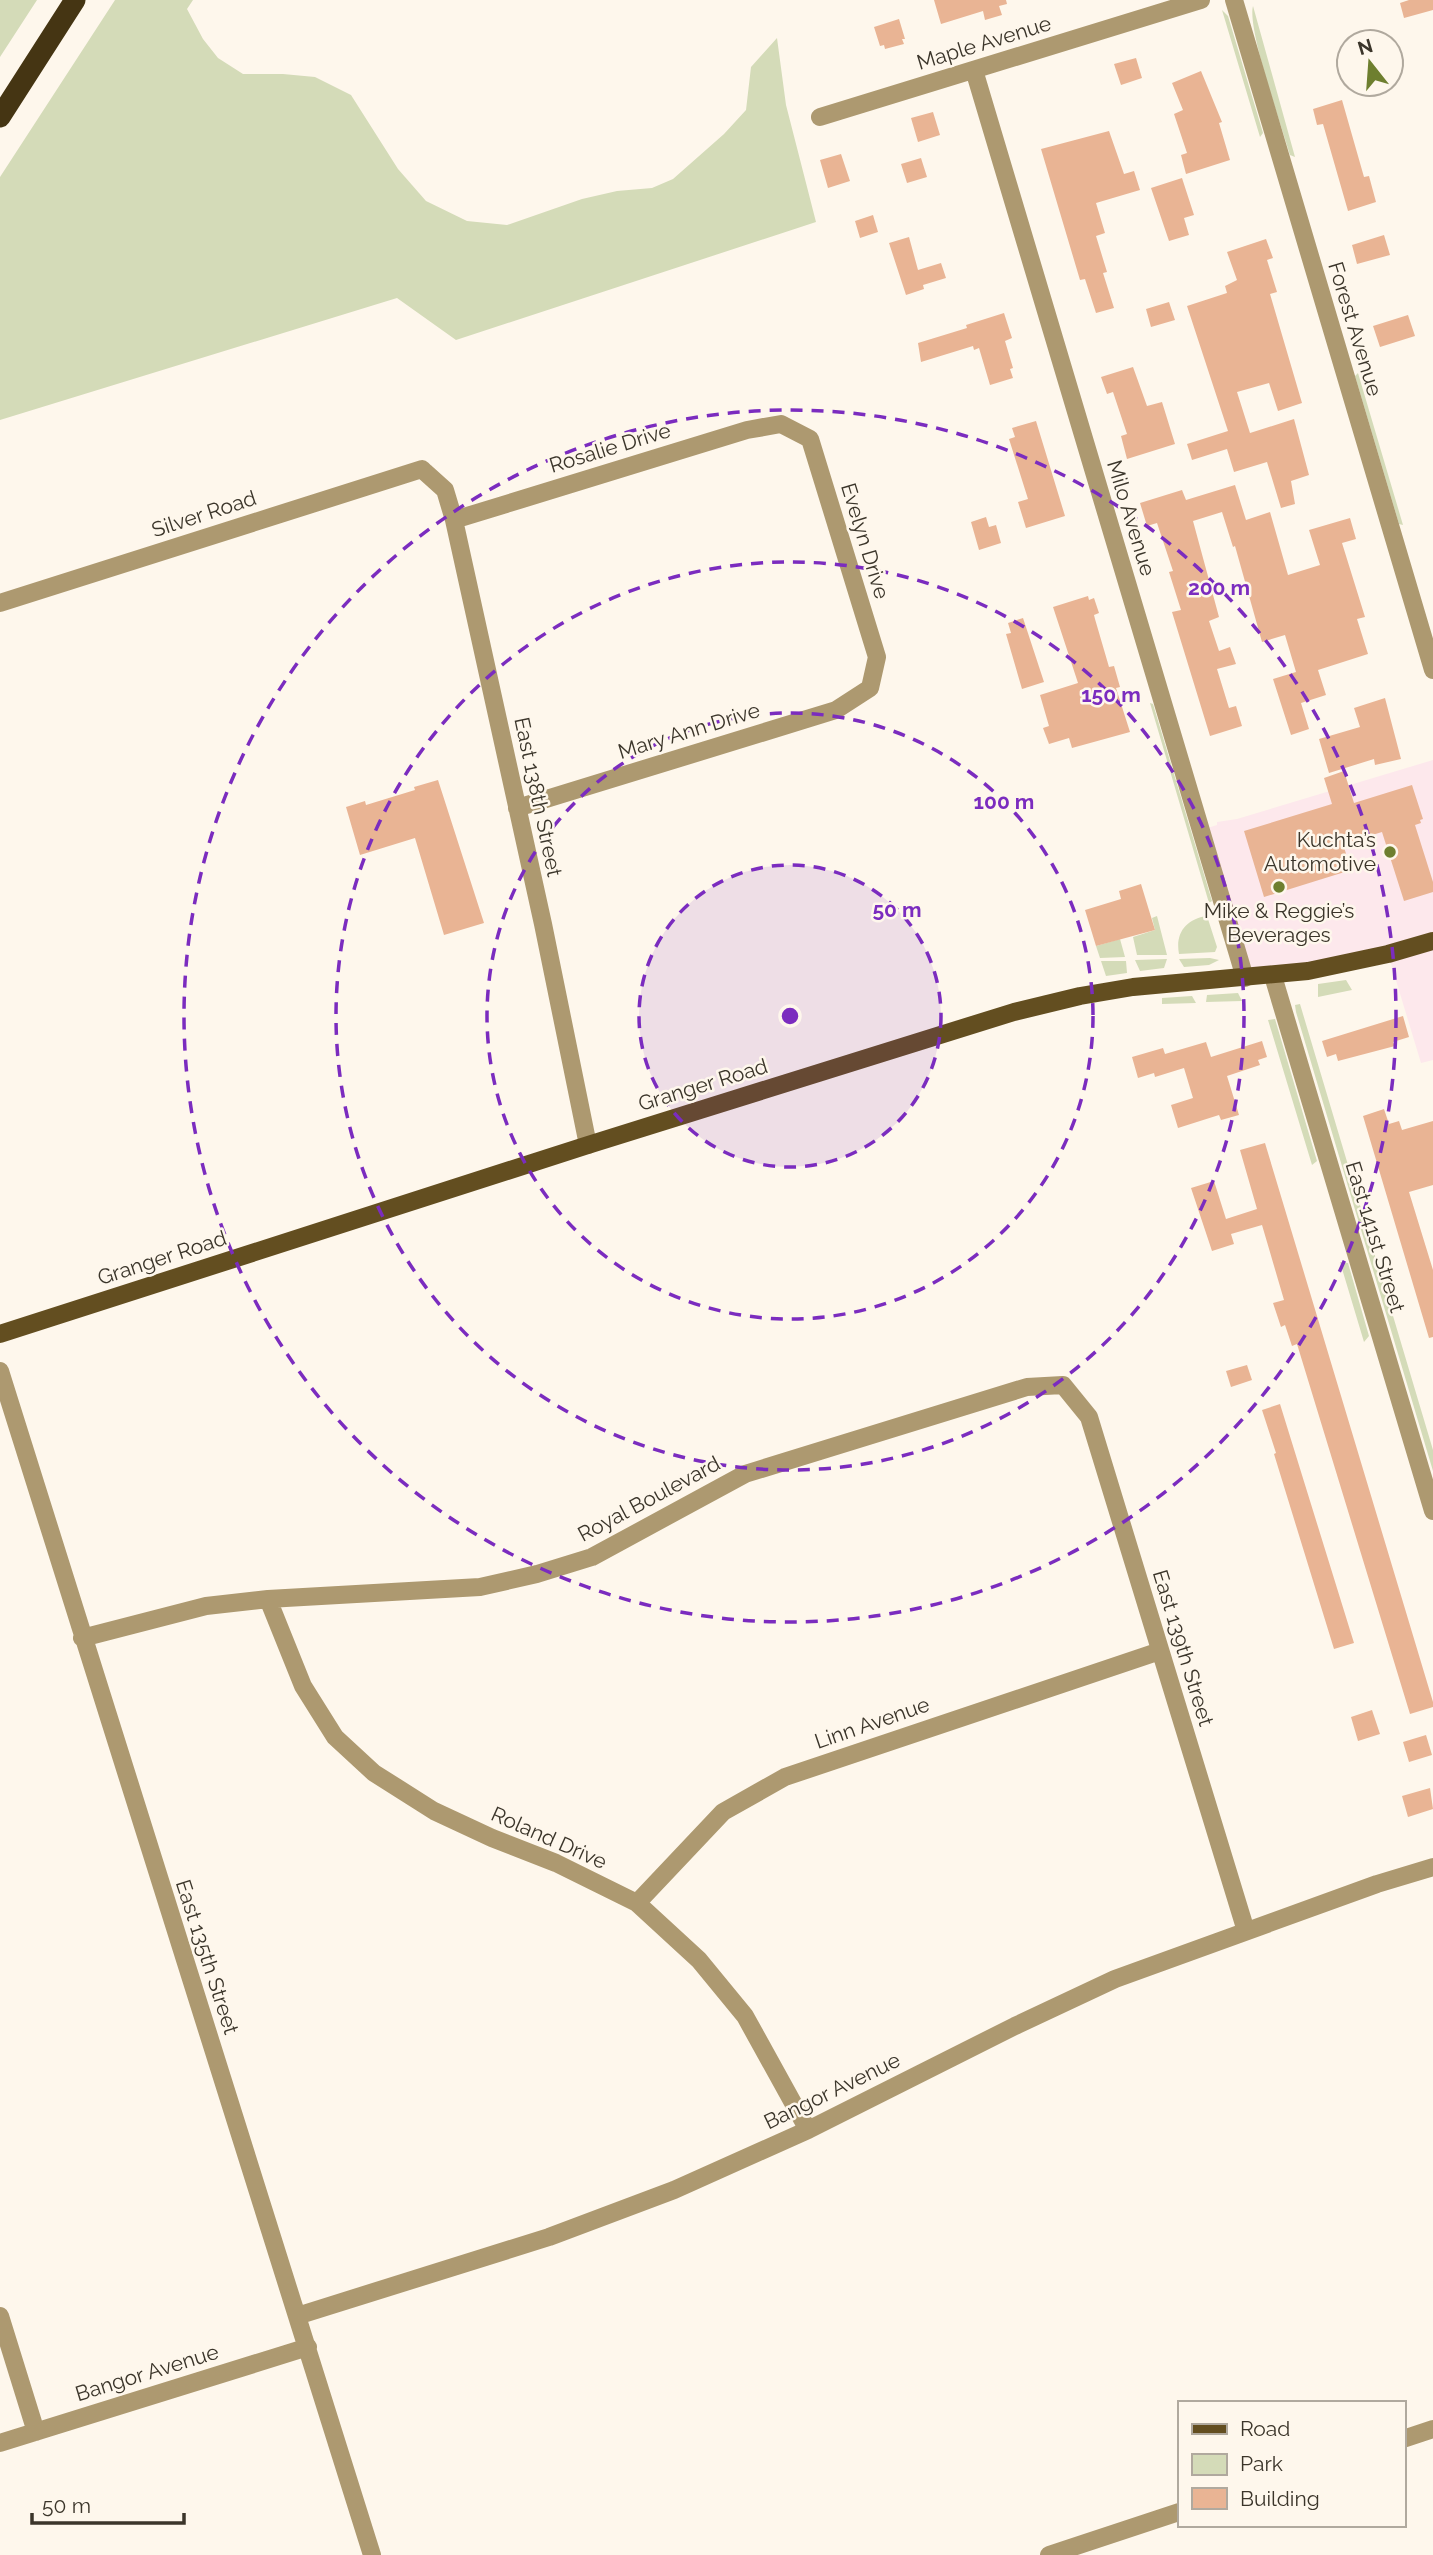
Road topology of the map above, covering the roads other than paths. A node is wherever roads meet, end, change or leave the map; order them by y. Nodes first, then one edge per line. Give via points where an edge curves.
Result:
1 (75, 0) edge
2 (1200, 0) edge
3 (1234, 0) edge
4 (974, 70) junction
5 (0, 117) edge
6 (820, 117) dead end
7 (781, 424) joint
8 (422, 469) joint
9 (454, 520) junction
10 (0, 603) edge
11 (1433, 670) edge
12 (870, 688) joint
13 (517, 808) junction
14 (1433, 941) edge
15 (1273, 976) junction
16 (1245, 978) junction
17 (588, 1145) junction
18 (0, 1334) edge
19 (0, 1371) edge
20 (1063, 1385) joint
21 (1433, 1511) edge
22 (268, 1599) junction
23 (82, 1638) junction
24 (1160, 1651) junction
25 (1433, 1867) edge
26 (637, 1903) junction
27 (1246, 1931) junction
28 (808, 2130) junction
29 (0, 2316) edge
30 (297, 2316) junction
31 (308, 2347) junction
32 (1433, 2429) edge
33 (36, 2432) junction
34 (1405, 2438) edge
35 (0, 2443) edge
36 (1178, 2512) edge
37 (372, 2555) edge
38 (1049, 2555) edge

1 - 5 highway
2 - 4 street, Maple Avenue
3 - 11 street, Forest Avenue
4 - 6 street, Maple Avenue
4 - 16 street, Milo Avenue
7 - 9 street, Rosalie Drive via 747,430
7 - 12 street, Evelyn Drive via 810,439 877,657
8 - 9 street, East 138th Street via 445,490
8 - 10 street, Silver Road
9 - 13 street, East 138th Street
12 - 13 street, Mary Ann Drive via 836,710
13 - 17 street, East 138th Street
14 - 15 main road, Granger Road via 1346,964
15 - 16 main road, Granger Road
15 - 21 street, East 141st Street
16 - 17 main road, Granger Road via 1133,987 1058,1001
17 - 18 main road, Granger Road
19 - 23 street, East 135th Street
20 - 22 street, Royal Boulevard via 1027,1387 745,1474 592,1557 537,1574 480,1587
20 - 24 street, East 139th Street via 1089,1417
22 - 23 street, Royal Boulevard via 206,1606
22 - 26 street, Roland Drive via 303,1686 335,1737 374,1773 435,1811
23 - 30 street, East 135th Street
24 - 26 street, Linn Avenue via 785,1777 723,1812
24 - 27 street, East 139th Street
25 - 27 street, Bangor Avenue
26 - 28 street, Roland Drive via 699,1961 745,2016
27 - 28 street, Bangor Avenue via 1115,1979
28 - 30 street, Bangor Avenue via 674,2190 549,2237
29 - 33 street
30 - 31 street, East 135th Street
31 - 33 street, Bangor Avenue
31 - 37 street, East 135th Street
32 - 34 street
33 - 35 street, Bangor Avenue
36 - 38 street

